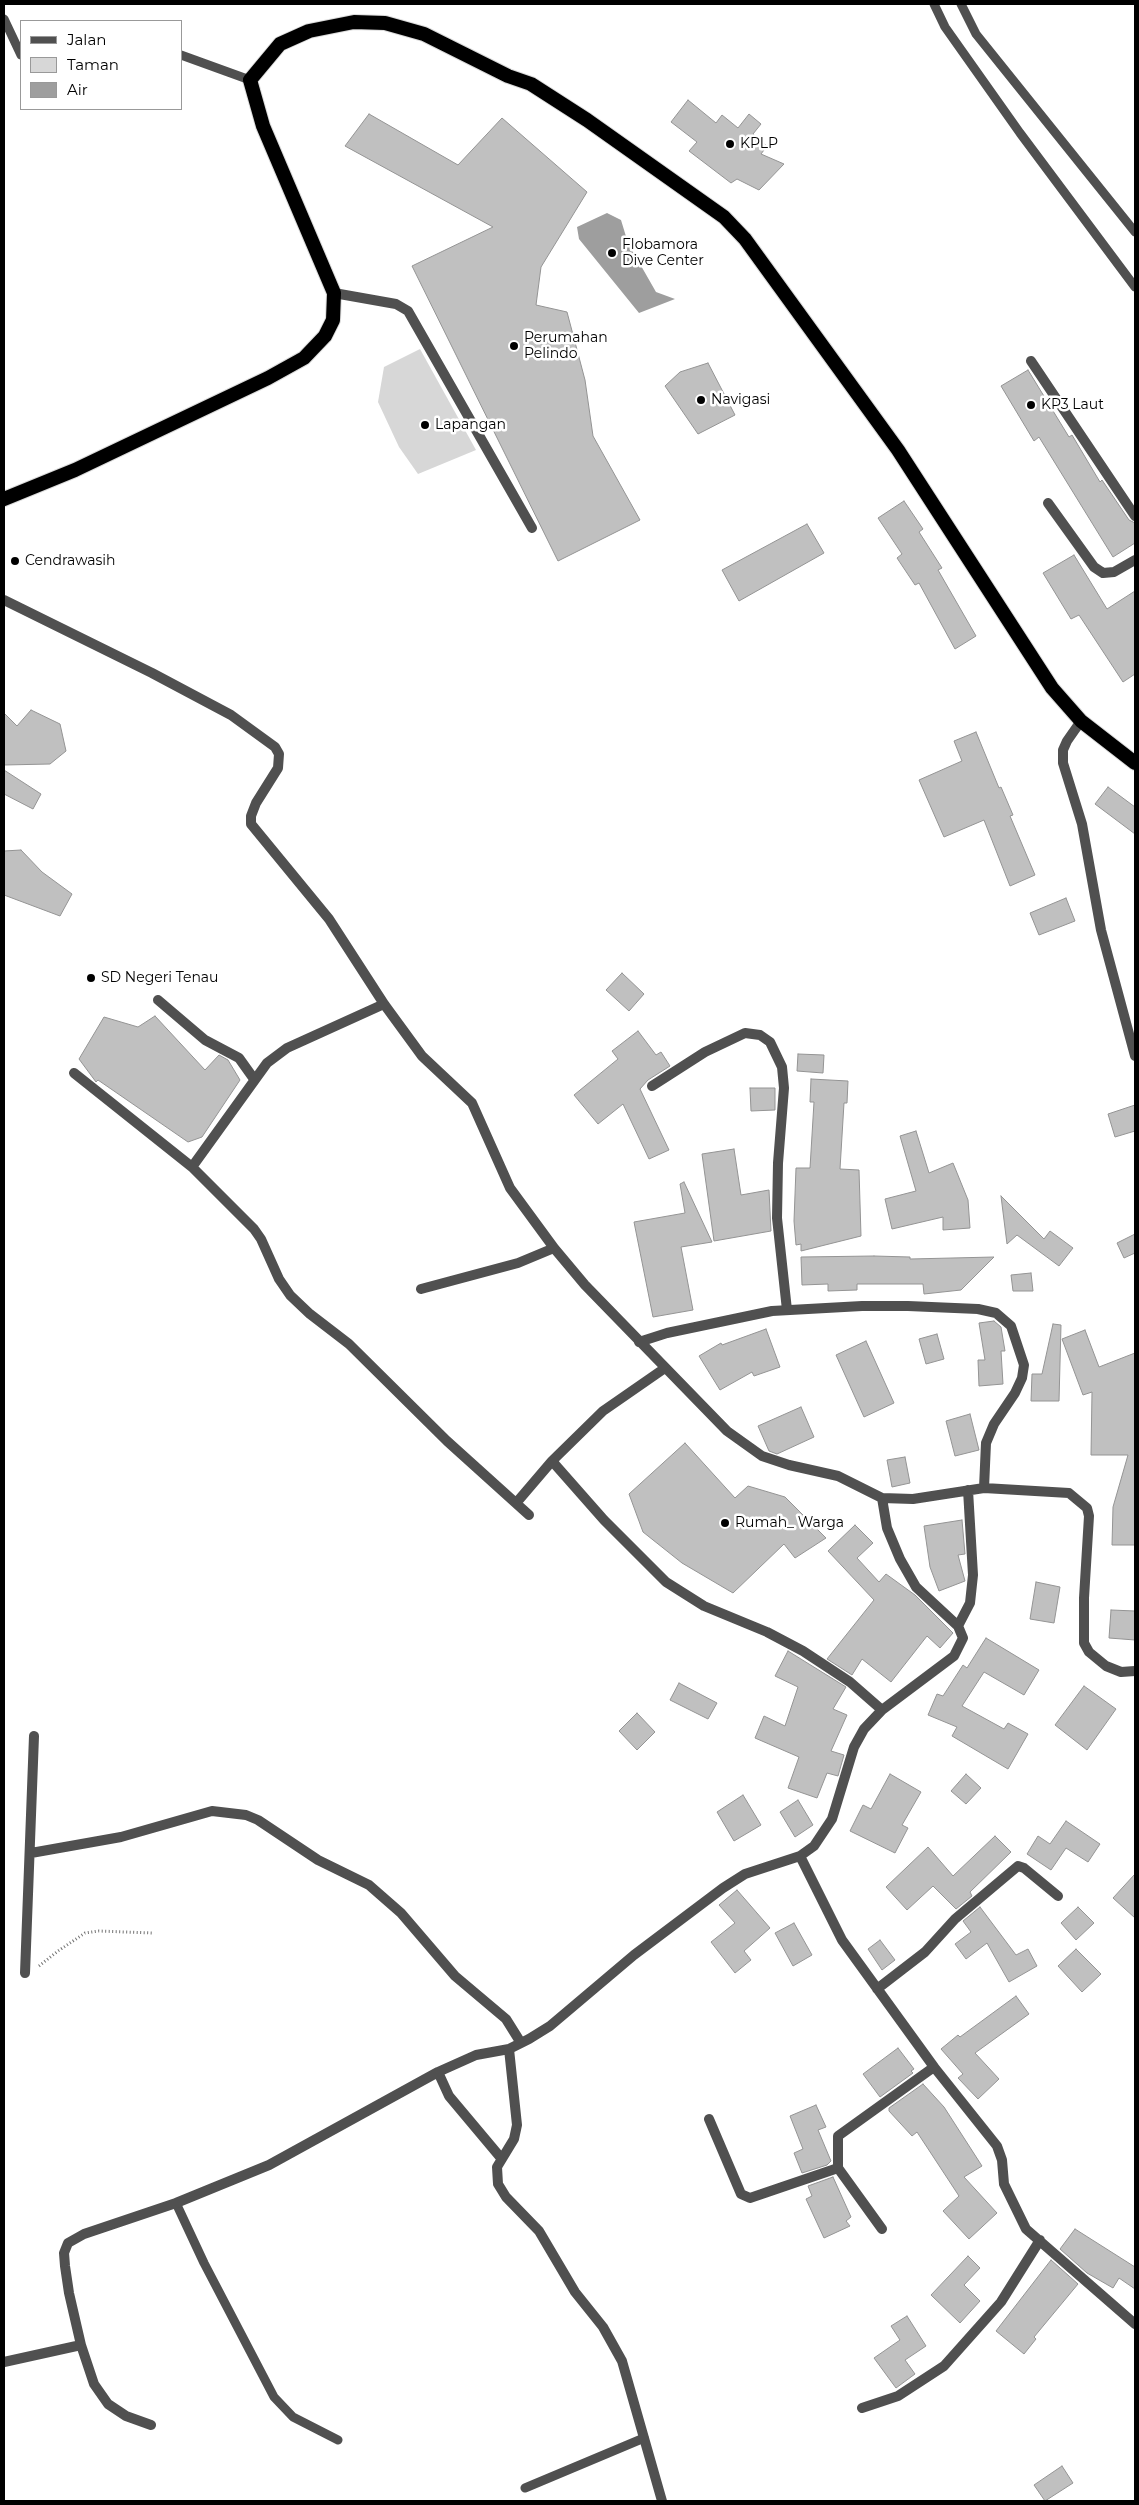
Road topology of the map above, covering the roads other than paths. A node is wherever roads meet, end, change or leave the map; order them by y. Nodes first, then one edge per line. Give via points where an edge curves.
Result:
1 (934, 4) edge
2 (961, 4) edge
3 (4, 19) edge
4 (20, 53) edge
5 (182, 55) edge
6 (250, 80) junction
7 (1135, 232) edge
8 (1135, 287) edge
9 (334, 293) junction
10 (1031, 361) dead end
11 (4, 499) edge
12 (1048, 503) dead end
13 (1135, 516) edge
14 (532, 528) dead end
15 (1135, 560) edge
16 (4, 600) edge
17 (1081, 721) junction
18 (1135, 763) edge
19 (158, 1000) dead end
20 (384, 1004) junction
21 (1135, 1056) edge
22 (74, 1073) dead end
23 (254, 1079) junction
24 (652, 1086) dead end
25 (192, 1167) junction
26 (554, 1248) junction
27 (421, 1289) dead end
28 (787, 1310) junction
29 (639, 1342) junction
30 (665, 1368) junction
31 (552, 1461) junction
32 (984, 1488) junction
33 (968, 1490) junction
34 (882, 1498) junction
35 (516, 1502) junction
36 (529, 1515) dead end
37 (958, 1626) junction
38 (1135, 1671) edge
39 (882, 1710) junction
40 (34, 1736) dead end
41 (31, 1853) junction
42 (800, 1856) junction
43 (1058, 1896) dead end
44 (25, 1974) road end
45 (877, 1989) junction
46 (521, 2043) junction
47 (509, 2049) junction
48 (934, 2067) junction
49 (438, 2072) junction
50 (709, 2119) dead end
51 (501, 2158) junction
52 (838, 2168) junction
53 (176, 2203) junction
54 (882, 2229) dead end
55 (1040, 2240) junction
56 (1135, 2324) edge
57 (81, 2346) junction
58 (4, 2362) edge
59 (862, 2408) dead end
60 (151, 2425) dead end
61 (644, 2438) junction
62 (338, 2440) dead end
63 (525, 2488) dead end
64 (662, 2501) edge

1 - 8 lane via 945,27 1008,116
2 - 7 lane via 976,34
3 - 4 lane
5 - 6 lane
6 - 9 highway via 263,126
6 - 17 highway via 280,44 309,31 354,22 385,23 424,34 531,84 724,216 746,239 898,450 1052,688
9 - 11 highway via 333,320 325,336 304,358 75,470
9 - 14 street via 396,304 408,311
10 - 13 street
12 - 15 street via 1094,568 1103,573 1114,572
16 - 20 street via 231,715 275,747 279,754 278,768 256,803 250,816 251,824 328,919
17 - 18 highway
17 - 21 street via 1063,750 1063,764 1082,824 1101,930
19 - 23 street via 205,1040 239,1058
20 - 23 street via 287,1048 267,1063
20 - 26 street via 422,1056 472,1103 510,1188
22 - 25 street
23 - 25 street
24 - 28 street via 705,1052 745,1033 760,1035 774,1048 782,1067 784,1088 777,1218
25 - 35 street via 254,1229 290,1295 349,1344 447,1441
26 - 27 street via 518,1263
26 - 29 street
28 - 29 street via 667,1333
28 - 32 street via 908,1306 978,1309 1004,1318 1012,1326 1024,1365 1018,1385 986,1443
29 - 30 street
30 - 31 street via 603,1411
30 - 34 street via 727,1431 762,1456 838,1476
31 - 35 street
31 - 39 street via 604,1520 666,1582 704,1606 768,1632 803,1651 850,1682
32 - 33 street
32 - 38 street via 1070,1493 1087,1508 1090,1526 1084,1643 1088,1652 1106,1666 1121,1672
33 - 34 street via 912,1499
33 - 37 street via 973,1575 970,1603
34 - 37 street via 888,1528 916,1587
35 - 36 street
37 - 39 street via 963,1638 954,1656
39 - 42 street via 864,1729 854,1748 826,1832
40 - 41 street
41 - 44 street
41 - 46 street via 120,1837 212,1811 258,1820 318,1860 369,1885 401,1913 455,1976 506,2019
42 - 45 street via 842,1940
42 - 46 street via 745,1874 723,1888 634,1955 550,2026
43 - 45 street via 1018,1866 955,1919 925,1952
45 - 48 street
46 - 47 street
47 - 49 street via 476,2055
47 - 51 street via 517,2125 514,2139
48 - 52 street via 838,2136
48 - 55 street via 997,2146 1008,2196 1026,2229
49 - 51 street via 449,2096
49 - 53 street via 269,2165
50 - 52 street via 741,2194 750,2198
51 - 61 street via 497,2167 498,2184 506,2198 539,2231 622,2361
52 - 54 street
53 - 57 street via 84,2234 68,2243 64,2253 65,2266
53 - 62 lane via 274,2397 293,2417
55 - 56 street
55 - 59 street via 1001,2302 944,2366 898,2396
57 - 58 street
57 - 60 street via 94,2384 108,2404 126,2416
61 - 63 lane
61 - 64 street

